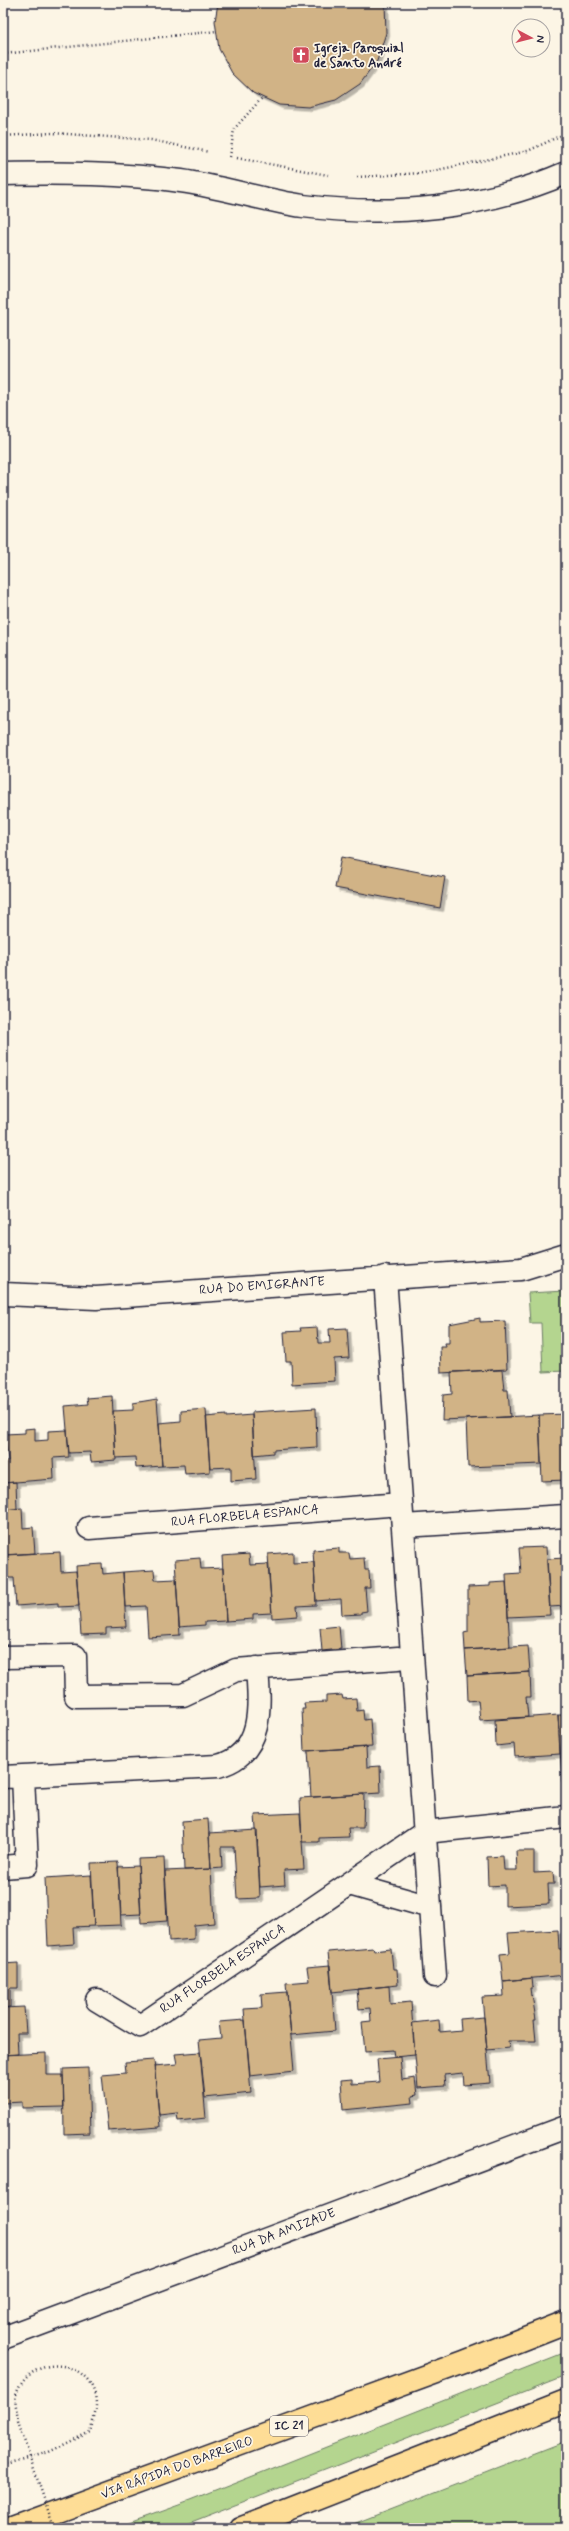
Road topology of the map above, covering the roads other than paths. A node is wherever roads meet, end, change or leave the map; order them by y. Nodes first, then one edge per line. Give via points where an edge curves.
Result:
1 (566, 173) edge
2 (3, 174) edge
3 (566, 1255) edge
4 (522, 1269) junction
5 (566, 1270) edge
6 (385, 1277) junction
7 (3, 1294) edge
8 (401, 1504) junction
9 (566, 1516) edge
10 (403, 1526) junction
11 (89, 1528) dead end
12 (3, 1656) edge
13 (398, 1658) dead end
14 (257, 1668) junction
15 (13, 1776) edge
16 (566, 1817) edge
17 (424, 1832) junction
18 (3, 1867) edge
19 (349, 1884) junction
20 (430, 1907) junction
21 (435, 1976) dead end
22 (97, 2000) dead end
23 (566, 2127) edge
24 (566, 2322) edge
25 (3, 2338) edge
26 (566, 2400) edge
27 (12, 2528) edge
28 (242, 2528) edge

1 - 2 street via 536,186 475,200 413,210 357,211 302,205 182,181 79,172
3 - 4 street, RUA DO EMIGRANTE
4 - 5 street, RUA DO EMIGRANTE
4 - 6 street, RUA DO EMIGRANTE
6 - 7 street, RUA DO EMIGRANTE via 96,1298
6 - 8 street
8 - 10 street
8 - 11 street, RUA FLORBELA ESPANCA
9 - 10 street
10 - 17 street
12 - 14 street via 75,1656 76,1696 183,1694 224,1674
13 - 14 street
14 - 15 street via 257,1724 242,1755 231,1762 218,1766
15 - 18 street via 27,1865
16 - 17 street, RUA FLORBELA ESPANCA
17 - 19 street, RUA FLORBELA ESPANCA
17 - 20 street
19 - 20 street
19 - 22 street, RUA FLORBELA ESPANCA via 140,2026
20 - 21 street
23 - 25 street, RUA DA AMIZADE
24 - 27 highway, VIA RÁPIDA DO BARREIRO / IC 21
26 - 28 highway

